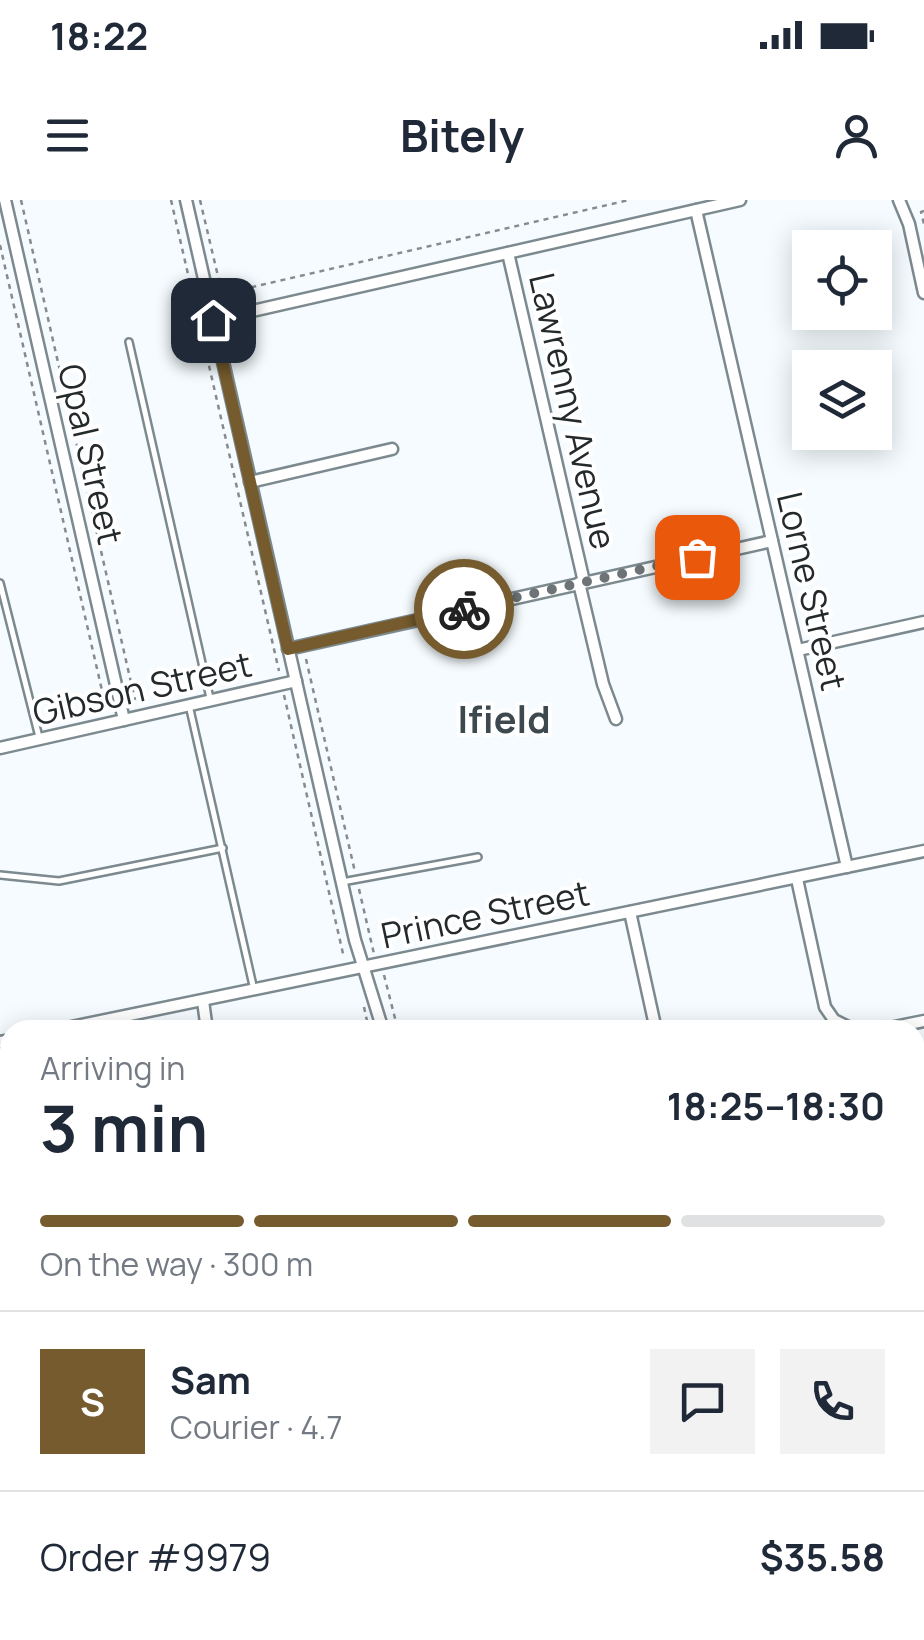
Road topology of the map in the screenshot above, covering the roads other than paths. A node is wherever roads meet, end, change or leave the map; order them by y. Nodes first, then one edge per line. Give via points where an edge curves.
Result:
1 (5, 200) edge
2 (186, 200) edge
3 (740, 200) edge
4 (899, 200) edge
5 (910, 200) edge
6 (696, 210) junction
7 (908, 224) junction
8 (508, 252) junction
9 (924, 293) edge
10 (213, 320) junction
11 (129, 342) dead end
12 (392, 449) dead end
13 (250, 482) junction
14 (772, 540) junction
15 (0, 583) edge
16 (582, 583) junction
17 (924, 622) edge
18 (288, 649) junction
19 (798, 650) junction
20 (296, 682) junction
21 (211, 700) junction
22 (190, 705) junction
23 (616, 719) dead end
24 (124, 720) junction
25 (39, 740) junction
26 (0, 748) edge
27 (222, 848) junction
28 (924, 851) edge
29 (478, 857) dead end
30 (847, 868) junction
31 (0, 875) edge
32 (797, 879) junction
33 (342, 882) junction
34 (630, 912) junction
35 (363, 967) junction
36 (254, 990) junction
37 (202, 1000) junction
38 (106, 1020) edge
39 (205, 1020) edge
40 (380, 1020) edge
41 (654, 1020) edge
42 (834, 1020) edge

1 - 24 street, Opal Street
2 - 10 street
3 - 6 street
4 - 7 street
5 - 7 street
6 - 8 street
6 - 14 street, Lorne Street
7 - 9 street
8 - 10 street
8 - 16 street, Lawrenny Avenue
10 - 13 street
11 - 21 lane
12 - 13 street
13 - 18 street
14 - 16 street
14 - 19 street, Lorne Street
15 - 25 lane
16 - 18 street
16 - 23 street, Lawrenny Avenue
17 - 19 street
18 - 20 street
19 - 30 street, Lorne Street
20 - 21 street, Gibson Street
20 - 33 street
21 - 22 street, Gibson Street
22 - 24 street, Gibson Street
22 - 27 lane
24 - 25 street, Gibson Street
25 - 26 street, Gibson Street
27 - 31 lane via 59,881
27 - 36 lane
28 - 30 street, Prince Street
29 - 33 lane
30 - 32 street, Prince Street
32 - 34 street, Prince Street
32 - 42 street via 825,1008
33 - 35 street
34 - 35 street, Prince Street
34 - 41 street
35 - 36 street, Prince Street
35 - 40 street
36 - 37 street, Prince Street
37 - 38 street, Prince Street
37 - 39 street

